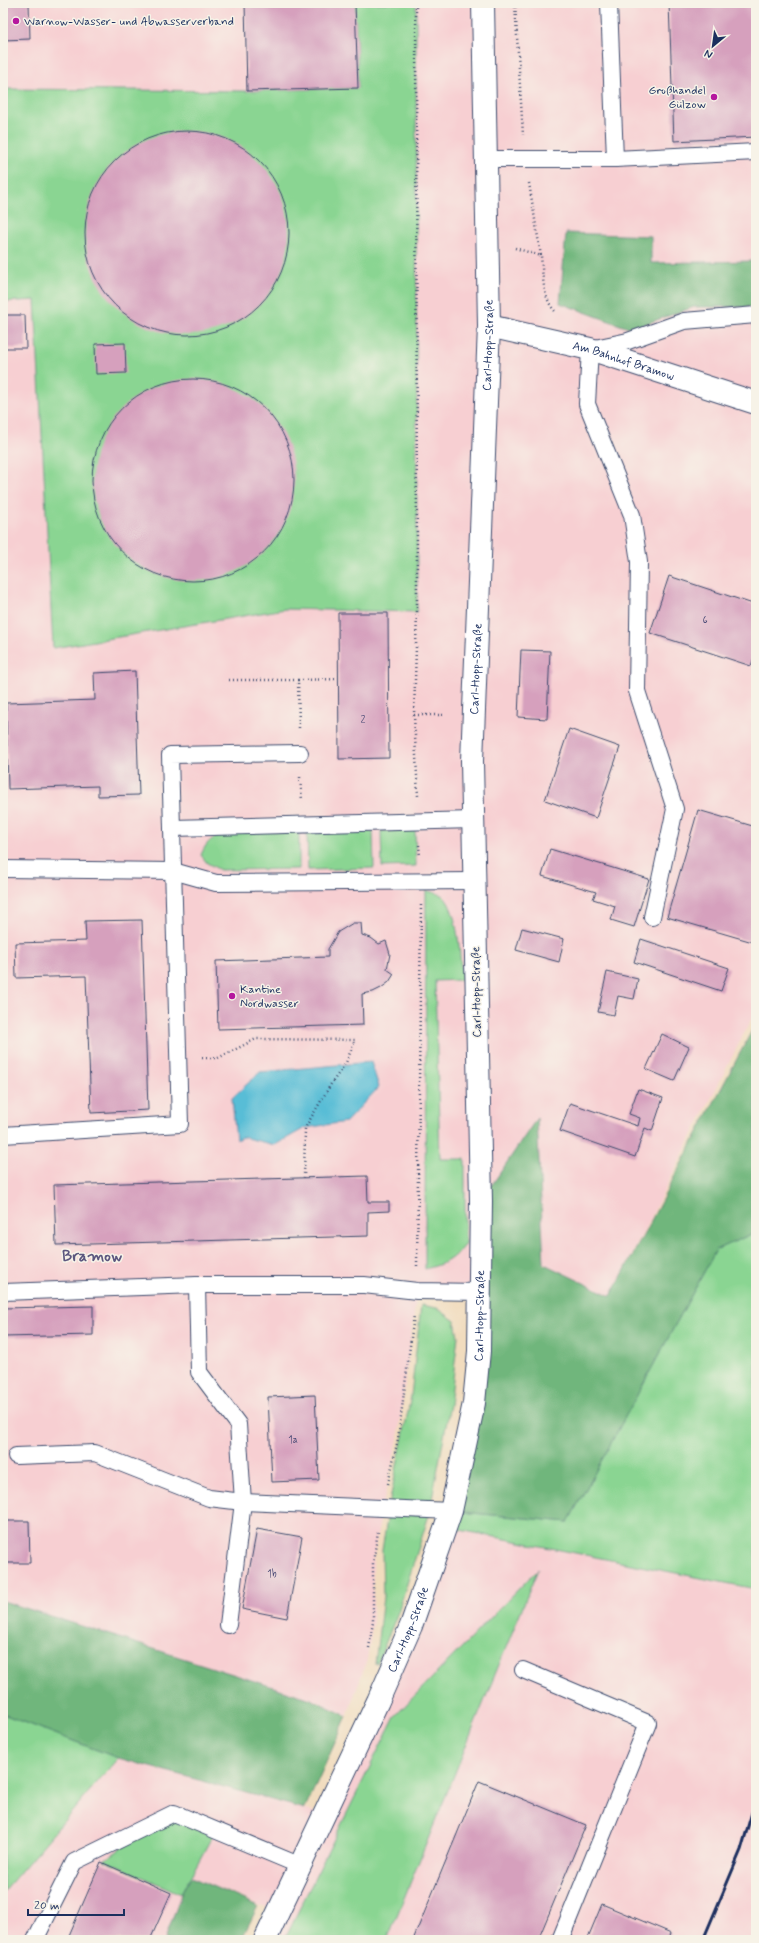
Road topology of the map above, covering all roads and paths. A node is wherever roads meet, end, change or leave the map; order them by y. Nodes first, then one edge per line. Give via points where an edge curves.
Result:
1 (483, 3) edge
2 (516, 3) edge
3 (609, 3) edge
4 (756, 152) edge
5 (486, 159) junction
6 (525, 159) junction
7 (615, 159) junction
8 (513, 248) dead end
9 (541, 256) junction
10 (756, 315) edge
11 (560, 316) dead end
12 (489, 326) junction
13 (590, 349) junction
14 (756, 403) edge
15 (338, 679) dead end
16 (298, 680) dead end
17 (414, 715) dead end
18 (450, 719) dead end
19 (300, 753) dead end
20 (473, 820) junction
21 (172, 828) junction
22 (3, 869) edge
23 (173, 871) junction
24 (474, 881) junction
25 (652, 917) dead end
26 (178, 1059) junction
27 (3, 1135) edge
28 (304, 1178) dead end
29 (197, 1285) junction
30 (3, 1292) edge
31 (481, 1292) junction
32 (16, 1456) dead end
33 (243, 1502) junction
34 (451, 1511) junction
35 (228, 1625) dead end
36 (524, 1670) dead end
37 (301, 1866) junction
38 (35, 1940) edge
39 (264, 1940) edge
40 (560, 1940) edge

1 - 5 street, Carl-Hopp-Straße
2 - 6 path
3 - 7 lane
4 - 7 lane
5 - 6 lane
5 - 12 street, Carl-Hopp-Straße
6 - 7 lane
6 - 9 path
8 - 9 path
9 - 11 path via 546,294 551,308
10 - 13 lane via 684,321 628,341
12 - 13 street, Am Bahnhof Bramow
12 - 20 street, Carl-Hopp-Straße via 472,761
13 - 14 street, Am Bahnhof Bramow
13 - 25 lane via 587,404 632,515 639,562 636,691 675,809
15 - 16 path
17 - 18 path via 449,715
19 - 21 lane via 170,756
20 - 21 lane
20 - 24 street, Carl-Hopp-Straße
21 - 23 lane
22 - 23 lane
23 - 24 lane via 216,883
23 - 26 lane
24 - 31 street, Carl-Hopp-Straße
26 - 27 lane via 180,1124
26 - 28 path via 218,1058 256,1039 354,1040 346,1063 330,1084 305,1128
29 - 30 lane
29 - 31 lane via 364,1285 417,1291
29 - 33 lane via 199,1372 238,1424
31 - 34 street, Carl-Hopp-Straße via 474,1403
32 - 33 lane via 95,1453 210,1498
33 - 34 lane
33 - 35 lane
34 - 37 street, Carl-Hopp-Straße via 411,1626
36 - 40 lane via 648,1723
37 - 38 lane via 174,1813 74,1862
37 - 39 street, Carl-Hopp-Straße

